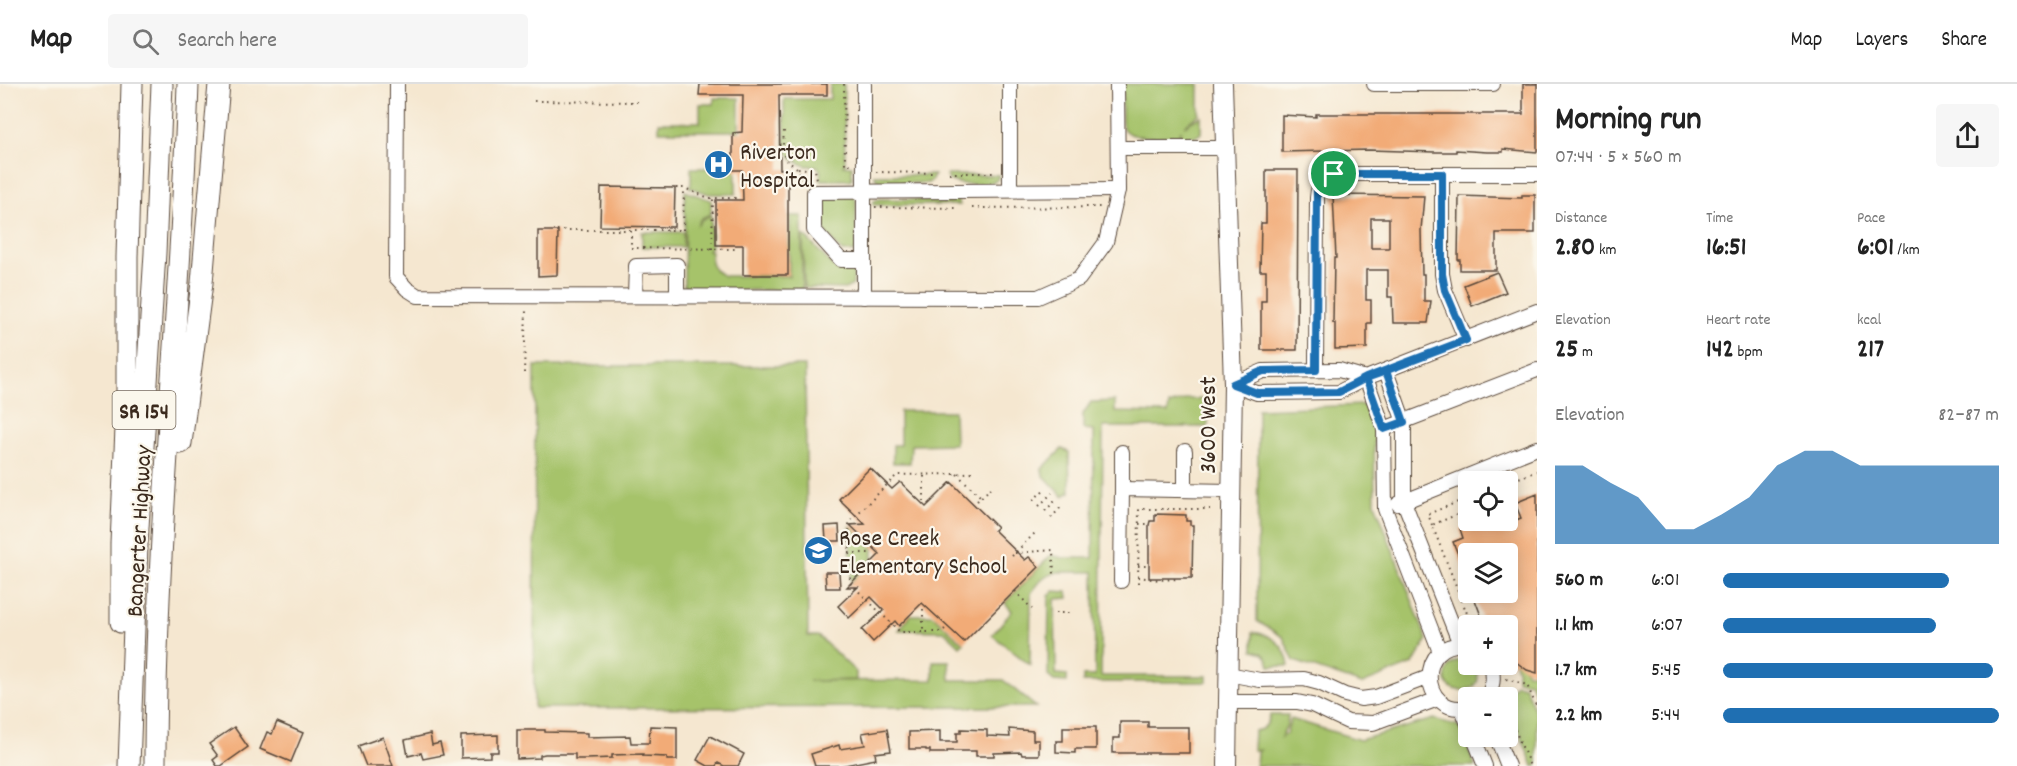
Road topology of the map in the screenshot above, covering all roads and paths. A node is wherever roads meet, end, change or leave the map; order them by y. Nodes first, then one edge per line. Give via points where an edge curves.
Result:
1 (132, 84) edge
2 (162, 84) edge
3 (188, 84) edge
4 (219, 84) edge
5 (397, 84) edge
6 (844, 84) edge
7 (864, 84) edge
8 (1010, 84) edge
9 (1117, 84) edge
10 (1223, 84) edge
11 (1374, 84) edge
12 (1493, 84) edge
13 (534, 101) dead end
14 (637, 102) dead end
15 (784, 132) dead end
16 (1118, 148) junction
17 (1225, 148) junction
18 (798, 168) junction
19 (855, 170) dead end
20 (873, 172) dead end
21 (933, 173) dead end
22 (949, 173) dead end
23 (998, 173) dead end
24 (1442, 174) junction
25 (1537, 174) edge
26 (801, 182) dead end
27 (817, 182) dead end
28 (676, 188) dead end
29 (684, 188) junction
30 (1010, 190) junction
31 (1118, 190) junction
32 (863, 191) junction
33 (713, 198) junction
34 (739, 198) dead end
35 (872, 207) dead end
36 (1102, 207) dead end
37 (959, 208) dead end
38 (972, 208) dead end
39 (557, 230) dead end
40 (631, 230) junction
41 (712, 249) junction
42 (739, 249) dead end
43 (863, 260) junction
44 (635, 297) junction
45 (677, 297) junction
46 (864, 297) junction
47 (526, 310) dead end
48 (1537, 311) edge
49 (1466, 340) junction
50 (1316, 370) junction
51 (1537, 370) edge
52 (1386, 371) junction
53 (524, 372) dead end
54 (1366, 378) junction
55 (1233, 384) junction
56 (1404, 422) junction
57 (1384, 429) junction
58 (1537, 448) edge
59 (1185, 451) dead end
60 (1122, 452) dead end
61 (1537, 471) edge
62 (972, 472) dead end
63 (957, 474) junction
64 (924, 476) junction
65 (1518, 478) edge
66 (991, 488) dead end
67 (1046, 488) dead end
68 (1122, 489) junction
69 (1185, 490) junction
70 (1231, 491) junction
71 (1052, 493) dead end
72 (981, 497) junction
73 (1057, 499) dead end
74 (1034, 500) dead end
75 (924, 501) dead end
76 (977, 501) dead end
77 (1404, 502) junction
78 (1458, 502) edge
79 (1064, 505) dead end
80 (1039, 506) dead end
81 (1210, 509) dead end
82 (1385, 509) junction
83 (1045, 511) dead end
84 (1458, 514) edge
85 (164, 516) junction
86 (1051, 518) dead end
87 (1139, 524) junction
88 (1150, 524) dead end
89 (1432, 525) junction
90 (1035, 532) dead end
91 (849, 553) junction
92 (873, 553) dead end
93 (1016, 553) junction
94 (1012, 556) dead end
95 (1138, 566) junction
96 (1149, 566) dead end
97 (1054, 575) dead end
98 (1138, 577) junction
99 (1178, 579) dead end
100 (1121, 581) dead end
101 (1138, 583) dead end
102 (1015, 591) dead end
103 (922, 609) dead end
104 (1032, 609) dead end
105 (1055, 613) dead end
106 (1073, 613) dead end
107 (1468, 615) edge
108 (945, 629) dead end
109 (1458, 631) edge
110 (923, 632) junction
111 (1458, 646) edge
112 (1440, 652) junction
113 (1228, 674) junction
114 (1429, 677) junction
115 (1506, 680) dead end
116 (1438, 699) junction
117 (1227, 702) junction
118 (1458, 708) edge
119 (1537, 708) edge
120 (130, 736) junction
121 (1518, 737) edge
122 (1477, 747) edge
123 (1500, 747) edge
124 (129, 766) edge
125 (155, 766) edge
126 (1227, 766) edge
127 (1485, 766) edge
128 (1508, 766) edge
129 (1530, 766) edge

1 - 120 highway via 120,585 122,663
2 - 120 highway, Bangerter Highway / SR 154
3 - 85 highway, Bangerter Highway / SR 154
4 - 85 highway via 195,344
5 - 44 street via 396,277 407,289 418,296
6 - 19 path via 845,164 855,164
7 - 32 street
8 - 30 street
9 - 16 street
10 - 17 main road, 3600 West
11 - 12 street
13 - 14 path
15 - 18 path via 785,160
16 - 17 street
16 - 31 street
17 - 55 main road, 3600 West
18 - 26 path
18 - 27 path via 815,170
20 - 21 path
22 - 23 path
24 - 25 street
24 - 49 street via 1442,274
24 - 50 street via 1334,174 1321,182 1317,198
28 - 29 path
29 - 33 path
29 - 40 path via 683,230
30 - 31 street
30 - 32 street
31 - 46 street via 1106,242 1079,279 1038,297
32 - 43 street
32 - 43 street via 814,192 814,230 841,260
33 - 34 path
33 - 41 path
35 - 37 path
36 - 38 path
39 - 40 path
40 - 41 path via 631,249
41 - 42 path
43 - 46 street
44 - 45 street
44 - 45 street via 636,266 677,265
45 - 46 street
47 - 53 path
48 - 49 street
49 - 52 street
50 - 54 street via 1339,370
50 - 55 street via 1263,371
51 - 56 street
52 - 54 street
52 - 56 street
54 - 55 street via 1339,392 1257,393
54 - 57 street
55 - 70 main road, 3600 West
56 - 57 street
56 - 77 street
57 - 82 street
58 - 77 street
59 - 69 street
60 - 68 street
61 - 65 path
62 - 63 path
63 - 64 path
63 - 72 path
64 - 75 path
64 - 91 path via 897,475 849,522
66 - 72 path
67 - 74 path
68 - 69 street
68 - 100 street
69 - 70 street
70 - 113 main road, 3600 West
71 - 80 path
72 - 76 path
73 - 83 path
77 - 82 street
77 - 109 street
78 - 89 path via 1428,514
79 - 86 path
81 - 87 path via 1139,508
82 - 112 street
84 - 89 path
85 - 125 highway, Bangerter Highway / SR 154
87 - 88 path
87 - 95 path
89 - 107 path
90 - 93 path
91 - 92 path
91 - 110 path via 850,583 900,632
93 - 94 path
93 - 97 path via 1053,550
95 - 96 path
95 - 98 path
98 - 99 path
98 - 101 path
102 - 104 path
103 - 110 path
105 - 106 path
108 - 110 path
111 - 112 street
112 - 114 street
113 - 114 street via 1260,680 1319,682 1361,699
113 - 117 main road, 3600 West
114 - 116 street
115 - 119 path via 1527,685
116 - 117 street via 1373,723 1348,722 1297,702
116 - 118 street
117 - 126 main road, 3600 West
120 - 124 highway, Bangerter Highway / SR 154
121 - 129 path
122 - 127 street
123 - 128 street

